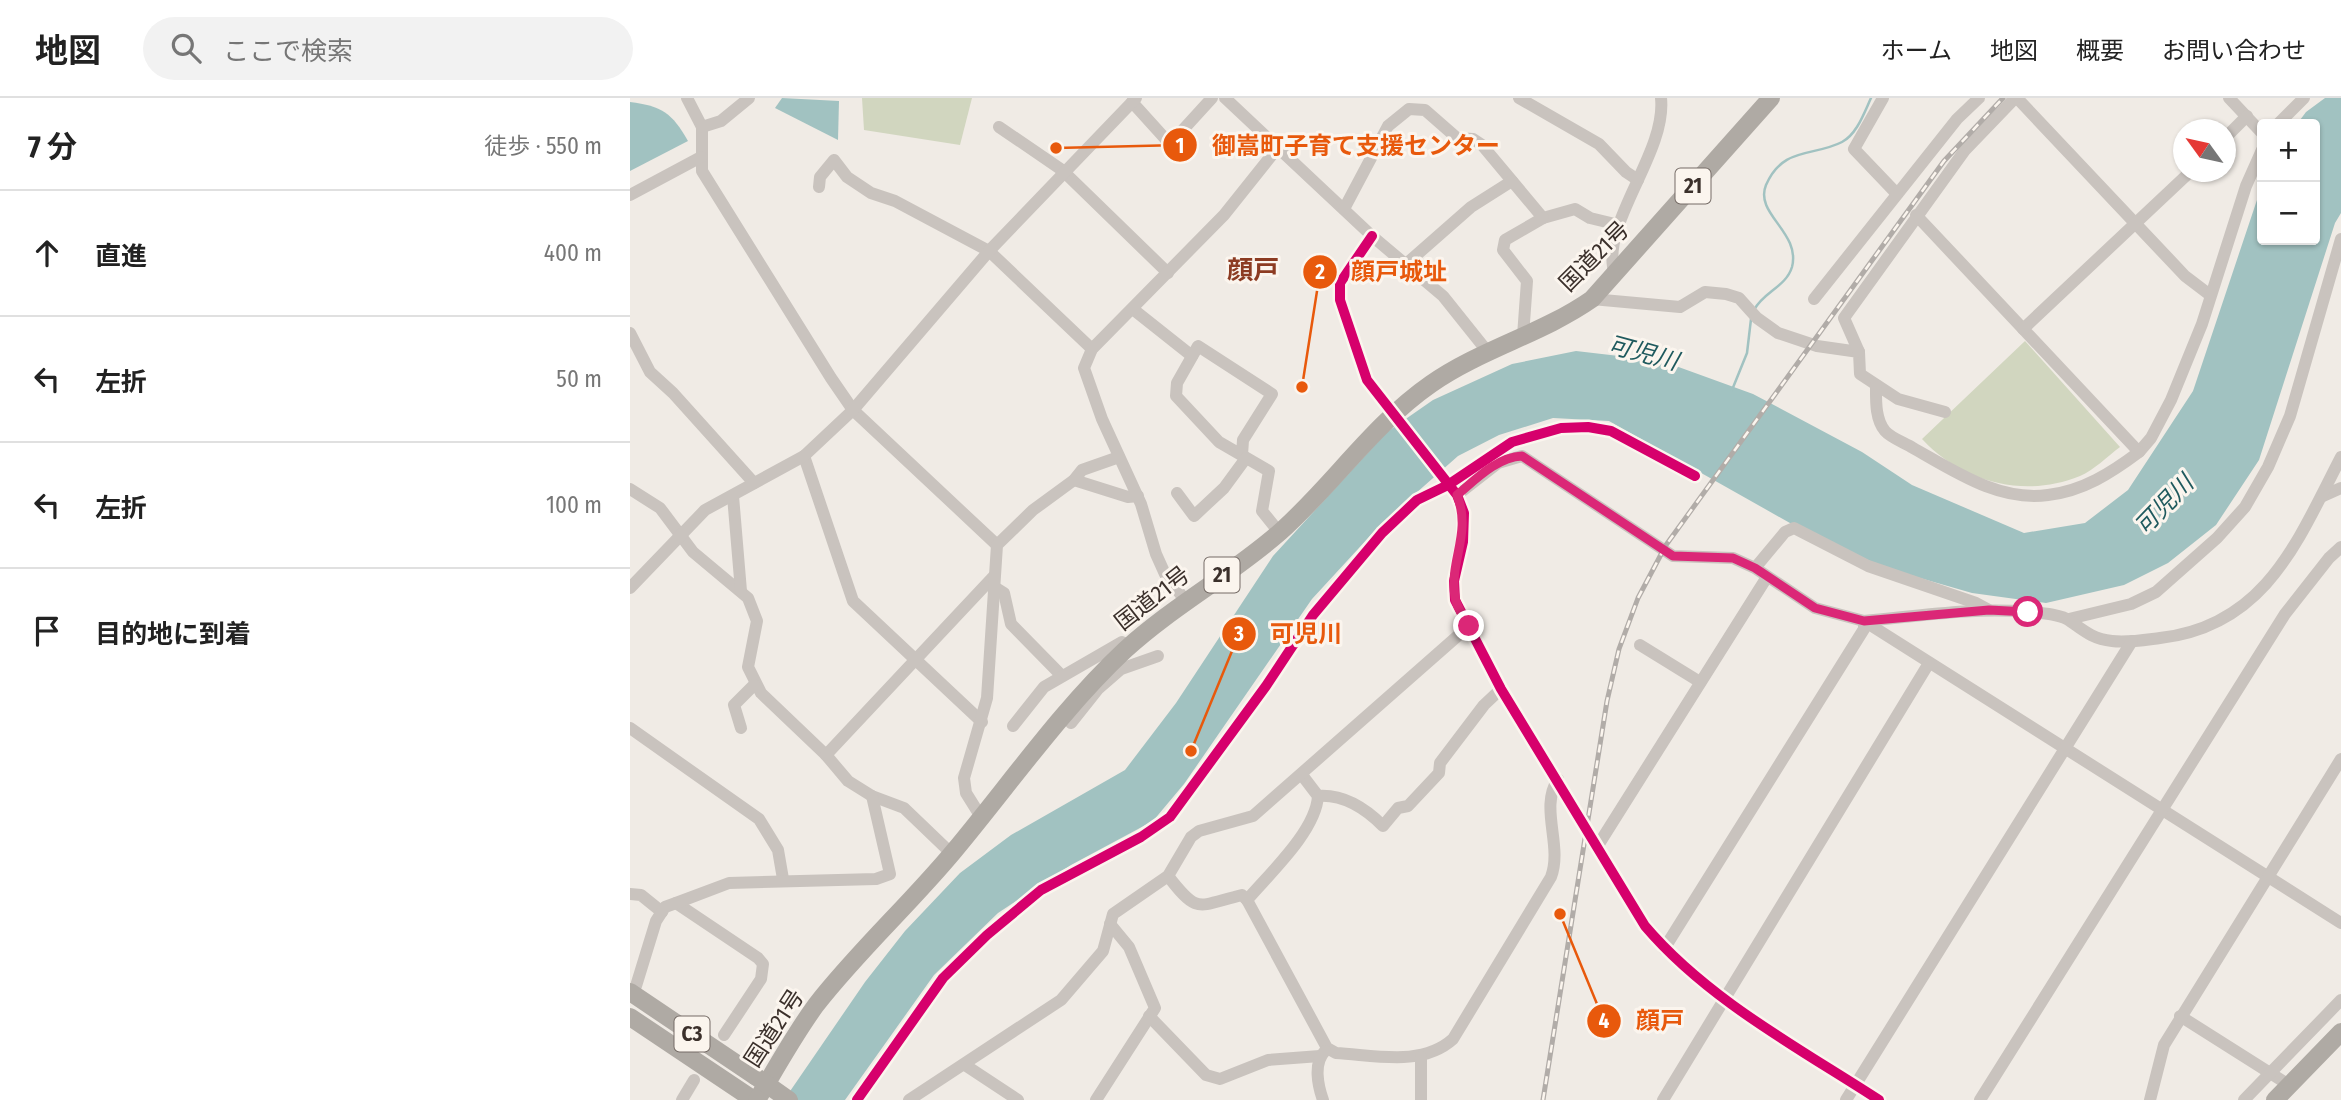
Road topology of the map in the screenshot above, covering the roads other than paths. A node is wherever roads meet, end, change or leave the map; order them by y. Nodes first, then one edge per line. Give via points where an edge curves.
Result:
1 (687, 98) edge
2 (749, 98) edge
3 (1212, 98) edge
4 (1225, 98) edge
5 (1519, 98) edge
6 (1661, 98) edge
7 (1771, 98) edge
8 (1883, 98) edge
9 (1979, 98) edge
10 (2016, 98) edge
11 (2229, 98) edge
12 (2304, 98) edge
13 (1134, 100) edge
14 (1418, 103) edge
15 (2247, 116) junction
16 (2283, 119) edge
17 (2236, 126) edge
18 (702, 127) junction
19 (999, 127) dead end
20 (2257, 127) edge
21 (1279, 145) junction
22 (701, 157) junction
23 (2257, 161) edge
24 (1066, 175) junction
25 (1638, 180) junction
26 (1512, 181) junction
27 (2179, 182) edge
28 (819, 187) dead end
29 (1897, 194) junction
30 (630, 195) edge
31 (1344, 209) junction
32 (1916, 215) junction
33 (1543, 218) junction
34 (2136, 223) junction
35 (1619, 225) junction
36 (1373, 236) junction
37 (2341, 239) edge
38 (989, 251) junction
39 (1405, 265) junction
40 (1168, 273) junction
41 (1615, 275) junction
42 (2210, 295) junction
43 (1592, 299) junction
44 (1814, 299) dead end
45 (1134, 310) junction
46 (2023, 329) junction
47 (630, 333) edge
48 (1528, 334) junction
49 (1092, 349) junction
50 (1487, 351) junction
51 (1859, 352) junction
52 (1192, 356) junction
53 (1876, 385) junction
54 (853, 410) junction
55 (1945, 412) dead end
56 (1396, 416) junction
57 (2139, 452) junction
58 (804, 456) junction
59 (1119, 457) junction
60 (1244, 457) junction
61 (2341, 457) edge
62 (1695, 476) dead end
63 (1074, 480) junction
64 (754, 484) junction
65 (2341, 488) edge
66 (630, 489) edge
67 (1452, 490) junction
68 (1177, 493) dead end
69 (733, 496) junction
70 (1138, 496) junction
71 (2323, 496) junction
72 (1279, 533) junction
73 (678, 535) junction
74 (997, 545) junction
75 (2341, 548) edge
76 (1755, 568) junction
77 (1767, 577) junction
78 (995, 582) junction
79 (630, 588) edge
80 (741, 591) junction
81 (1185, 600) junction
82 (1989, 610) junction
83 (2069, 619) junction
84 (1864, 621) junction
85 (1469, 626) junction
86 (2132, 641) junction
87 (1640, 645) dead end
88 (1129, 647) junction
89 (1158, 656) dead end
90 (914, 660) junction
91 (1928, 663) junction
92 (1117, 665) junction
93 (1061, 675) junction
94 (1700, 682) junction
95 (754, 685) junction
96 (1501, 689) junction
97 (982, 722) junction
98 (1071, 723) dead end
99 (1013, 726) dead end
100 (630, 728) edge
101 (741, 728) dead end
102 (2064, 750) junction
103 (826, 755) junction
104 (2341, 759) edge
105 (1302, 775) junction
106 (1558, 779) junction
107 (872, 796) junction
108 (1318, 796) junction
109 (2161, 810) junction
110 (981, 817) junction
111 (1597, 846) junction
112 (952, 854) junction
113 (1168, 876) junction
114 (2266, 877) junction
115 (783, 879) junction
116 (630, 894) edge
117 (1247, 900) junction
118 (676, 902) junction
119 (662, 912) junction
120 (2341, 923) edge
121 (1111, 924) junction
122 (1664, 948) junction
123 (633, 989) edge
124 (1727, 999) junction
125 (2341, 1000) edge
126 (1149, 1016) junction
127 (2180, 1016) junction
128 (630, 1017) edge
129 (2341, 1032) edge
130 (723, 1035) dead end
131 (1324, 1052) junction
132 (1421, 1057) junction
133 (965, 1065) junction
134 (2270, 1073) junction
135 (694, 1080) dead end
136 (1856, 1085) junction
137 (2289, 1086) junction
138 (752, 1098) edge
139 (682, 1100) edge
140 (789, 1100) edge
141 (858, 1100) edge
142 (909, 1100) edge
143 (1018, 1100) edge
144 (1096, 1100) edge
145 (1323, 1100) edge
146 (1421, 1100) edge
147 (1663, 1100) edge
148 (1846, 1100) edge
149 (1879, 1100) edge
150 (1980, 1100) edge
151 (2150, 1100) edge
152 (2244, 1100) edge
153 (2275, 1100) edge

1 - 18 street
2 - 18 street via 720,121
3 - 13 street via 1170,144
4 - 21 street
5 - 25 street via 1600,144
6 - 25 street via 1660,125
7 - 41 highway, 国道21号 / 21
8 - 29 street via 1854,149
9 - 29 street
10 - 32 street via 1965,150
10 - 34 street
11 - 15 street
12 - 16 street
13 - 24 street
14 - 26 street via 1457,138 1482,145
14 - 31 street via 1388,126
15 - 17 street
15 - 20 street
18 - 22 street
19 - 24 street
21 - 31 street
21 - 40 street via 1224,215
22 - 30 street
22 - 54 street via 702,171 722,205
23 - 42 street
24 - 38 street
24 - 40 street
25 - 35 street
26 - 33 street
26 - 39 street via 1471,207
27 - 34 street
28 - 38 street via 820,177 834,160 847,177 871,193
29 - 44 street
31 - 36 street
32 - 46 street
32 - 51 street via 1844,318
33 - 35 street via 1575,209
33 - 48 street via 1505,240 1503,250 1527,281
34 - 42 street via 2185,276
34 - 46 street
35 - 41 street via 1611,264
36 - 39 street
36 - 56 street via 1340,283 1340,300 1367,380
37 - 83 street via 2290,416 2245,507 2156,592 2130,604
38 - 49 street
38 - 54 street
39 - 50 street via 1443,296
40 - 45 street
41 - 43 highway, 国道21号 / 21
42 - 57 street via 2171,400
43 - 48 highway, 国道21号 / 21
43 - 51 street via 1680,307 1705,292 1726,294 1739,298 1778,333 1817,346
45 - 49 street
45 - 52 street
46 - 57 street
47 - 64 street via 650,372
48 - 50 highway, 国道21号 / 21
49 - 59 street via 1085,378
50 - 56 highway, 国道21号 / 21 via 1432,383
51 - 53 street via 1860,374
52 - 60 street via 1177,383 1176,396 1219,442
52 - 60 street via 1198,346 1272,394 1243,440
53 - 55 street via 1898,399
53 - 57 street via 1876,411 1886,432 1953,471 2012,494 2045,496 2078,489
54 - 58 street
54 - 74 street
56 - 67 street
56 - 72 highway, 国道21号 / 21
58 - 64 street
58 - 90 street via 853,601
59 - 63 street via 1082,470
59 - 70 street
60 - 68 street via 1224,488 1194,516
60 - 72 street via 1269,471 1262,511
61 - 71 street
62 - 67 street via 1611,431 1588,427 1520,439
63 - 70 street
63 - 74 street via 1033,510
64 - 69 street
65 - 71 street
66 - 73 street via 660,508
67 - 76 street via 1498,463 1522,456 1673,556 1733,558
67 - 85 street via 1464,513 1455,600
67 - 141 street via 1406,509 1343,576 1170,817 1041,890 987,935 943,978
69 - 73 street via 705,510
69 - 80 street
70 - 81 street via 1165,574
71 - 86 street via 2293,551 2256,594 2207,628
72 - 81 highway, 国道21号 / 21
73 - 79 street
73 - 80 street
74 - 78 street
75 - 109 street via 2285,614
76 - 77 street
76 - 82 street via 1784,532 1794,528 1868,566
77 - 84 street via 1815,608
77 - 94 street
78 - 90 street
78 - 93 street via 1004,593 1011,624
78 - 97 street
80 - 95 street via 757,621 748,667
81 - 88 highway, 国道21号 / 21
82 - 83 street
82 - 84 street
83 - 86 street via 2096,639
84 - 91 street
84 - 122 street via 1864,629
85 - 96 street
85 - 105 street
86 - 102 street
87 - 94 street
88 - 92 highway, 国道21号 / 21
88 - 93 street via 1122,642
89 - 92 street
90 - 97 street
90 - 103 street
91 - 102 street
91 - 124 street
92 - 98 street
92 - 110 highway, 国道21号 / 21 via 1082,693
93 - 99 street via 1044,687
94 - 111 street
95 - 101 street via 734,705
95 - 103 street
96 - 106 street
96 - 108 street via 1440,763 1438,773 1383,826 1347,799
97 - 110 street via 964,778 966,793
100 - 115 street via 759,818 778,850
102 - 109 street
102 - 136 street
103 - 107 street via 848,781
104 - 114 street
105 - 108 street
105 - 113 street via 1252,816 1191,837
106 - 111 street
106 - 132 street via 1551,790 1555,853 1551,877 1454,1039
107 - 112 street via 904,808
107 - 115 street via 890,874
108 - 117 street via 1318,805 1294,847
109 - 114 street
109 - 150 street
110 - 112 highway, 国道21号 / 21
111 - 122 street via 1645,926
112 - 138 highway, 国道21号 / 21 via 816,1006
113 - 117 street via 1188,903 1196,906 1242,895
113 - 121 street via 1113,914
114 - 120 street
114 - 127 street
115 - 118 street via 729,883
116 - 119 street via 641,895
117 - 131 street
118 - 119 street
118 - 130 street via 763,964 761,979
119 - 123 street
121 - 126 street via 1129,947 1155,1008
121 - 133 street via 1102,951 1061,1000
122 - 124 street
123 - 140 highway, C3, bridge
124 - 136 street
124 - 147 street
125 - 134 street
126 - 131 street via 1206,1075 1220,1079 1268,1060
126 - 144 street
127 - 134 street
127 - 151 street via 2164,1045
128 - 138 highway, C3
129 - 137 highway
131 - 132 street
131 - 145 street via 1317,1081
132 - 146 street
133 - 142 street
133 - 143 street
134 - 137 street
134 - 152 street
135 - 139 street
136 - 148 street
136 - 149 street
137 - 153 highway

